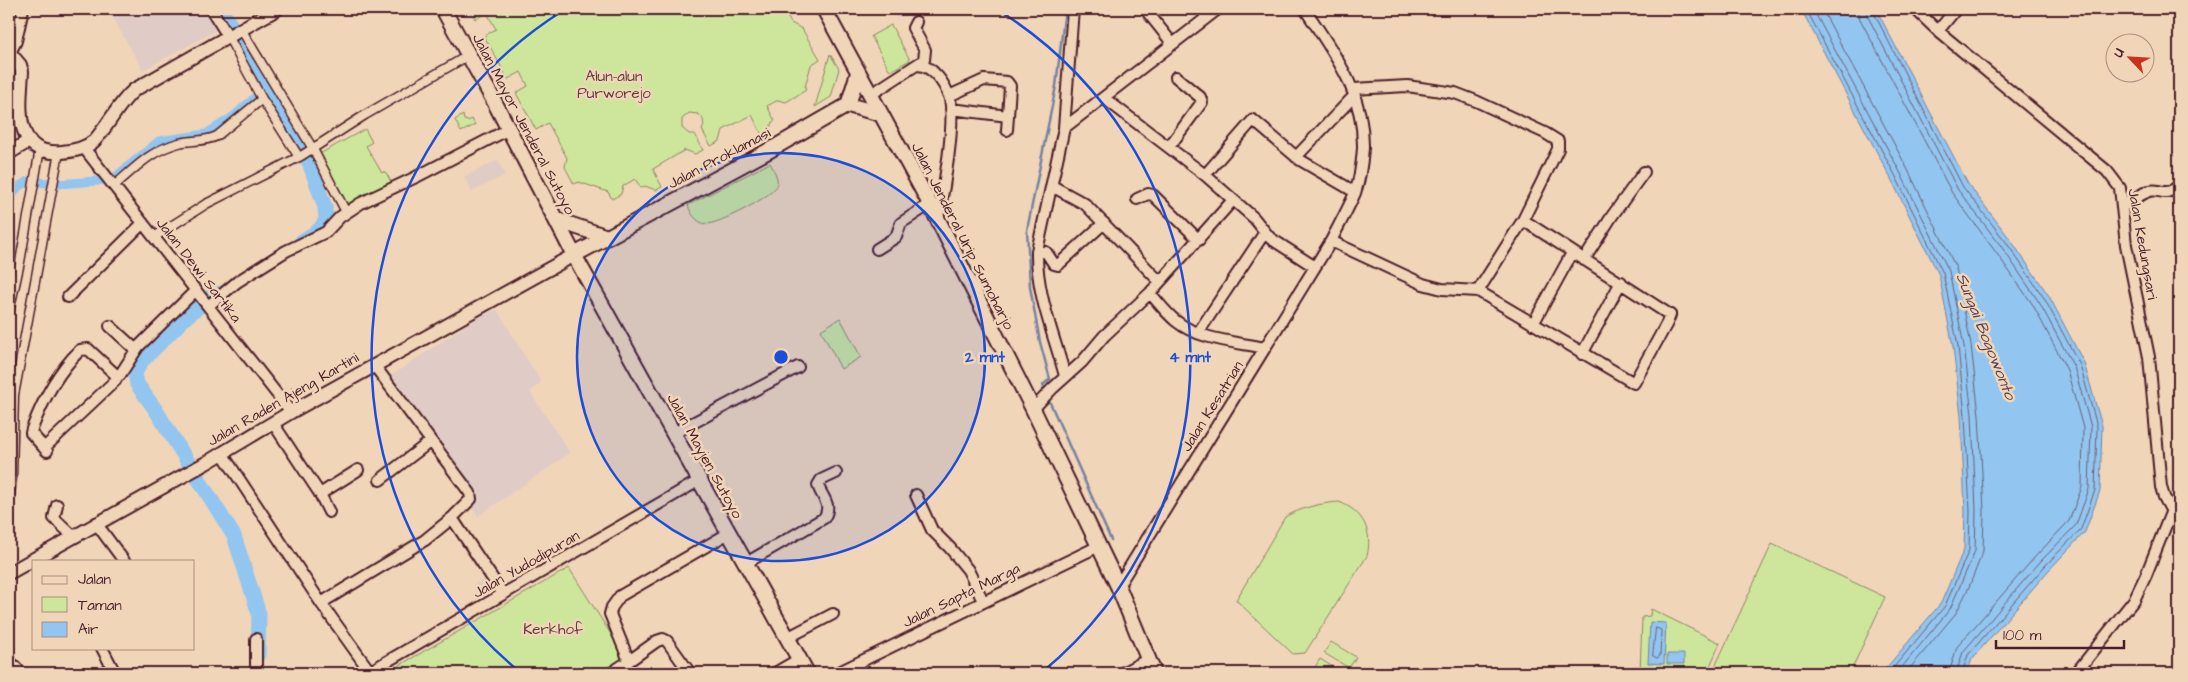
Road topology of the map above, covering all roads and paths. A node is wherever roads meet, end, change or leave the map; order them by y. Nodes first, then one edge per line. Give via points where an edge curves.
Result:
1 (23, 9) edge
2 (212, 9) edge
3 (277, 9) edge
4 (443, 9) edge
5 (824, 9) edge
6 (1073, 9) edge
7 (1145, 9) edge
8 (1218, 9) edge
9 (1305, 9) edge
10 (1915, 9) edge
11 (1956, 9) edge
12 (1203, 13) edge
13 (916, 22) dead end
14 (241, 29) junction
15 (1938, 31) junction
16 (228, 36) junction
17 (1172, 43) junction
18 (9, 52) edge
19 (468, 54) junction
20 (918, 65) junction
21 (858, 73) junction
22 (1176, 77) dead end
23 (1354, 92) junction
24 (870, 95) junction
25 (261, 96) junction
26 (949, 96) junction
27 (1104, 98) junction
28 (848, 105) junction
29 (951, 109) junction
30 (881, 114) junction
31 (1008, 116) junction
32 (1064, 128) junction
33 (509, 129) junction
34 (1007, 130) dead end
35 (34, 145) junction
36 (84, 148) junction
37 (1169, 148) junction
38 (311, 150) junction
39 (59, 152) junction
40 (9, 153) edge
41 (300, 157) junction
42 (1296, 157) junction
43 (1644, 172) dead end
44 (1204, 175) junction
45 (113, 185) junction
46 (1052, 186) junction
47 (2179, 186) edge
48 (1355, 192) junction
49 (1137, 199) dead end
50 (1233, 200) junction
51 (930, 204) junction
52 (2123, 205) junction
53 (346, 212) junction
54 (938, 218) junction
55 (557, 220) junction
56 (1524, 220) junction
57 (143, 223) junction
58 (1104, 223) junction
59 (1264, 232) junction
60 (154, 237) junction
61 (607, 237) junction
62 (1199, 240) junction
63 (1331, 241) junction
64 (877, 249) dead end
65 (1037, 251) junction
66 (1572, 253) junction
67 (574, 255) junction
68 (1584, 260) junction
69 (1315, 267) junction
70 (1160, 282) junction
71 (1621, 282) junction
72 (197, 292) junction
73 (1478, 292) junction
74 (1150, 293) junction
75 (68, 297) dead end
76 (208, 306) junction
77 (9, 312) edge
78 (1533, 324) junction
79 (110, 326) dead end
80 (1198, 333) junction
81 (1265, 348) junction
82 (136, 350) junction
83 (1582, 354) junction
84 (374, 365) junction
85 (798, 367) dead end
86 (118, 375) junction
87 (1065, 376) junction
88 (1037, 406) junction
89 (291, 412) junction
90 (273, 423) junction
91 (674, 433) junction
92 (431, 441) junction
93 (222, 453) junction
94 (358, 470) dead end
95 (836, 473) dead end
96 (380, 480) dead end
97 (700, 480) junction
98 (320, 494) junction
99 (916, 495) dead end
100 (9, 504) edge
101 (57, 505) dead end
102 (2172, 510) junction
103 (329, 512) dead end
104 (452, 518) junction
105 (96, 523) junction
106 (2179, 524) edge
107 (729, 533) junction
108 (73, 536) junction
109 (1099, 546) junction
110 (123, 560) edge
111 (746, 563) junction
112 (9, 573) edge
113 (1118, 586) junction
114 (503, 594) junction
115 (983, 601) junction
116 (321, 603) junction
117 (833, 614) dead end
118 (787, 638) junction
119 (256, 639) dead end
120 (103, 650) edge
121 (799, 659) junction
122 (1147, 660) junction
123 (629, 661) junction
124 (9, 662) edge
125 (20, 673) edge
126 (115, 673) edge
127 (256, 673) edge
128 (369, 673) edge
129 (611, 673) edge
130 (690, 673) edge
131 (775, 673) edge
132 (807, 673) edge
133 (837, 673) edge
134 (1122, 673) edge
135 (1154, 673) edge
136 (2076, 673) edge

1 - 18 street via 16,42
2 - 16 street
3 - 14 street
4 - 19 main road, Jalan Mayor Jenderal Sutoyo
5 - 21 main road, Jalan Jenderal Urip Sumoharjo
6 - 32 street
7 - 17 street
8 - 12 street
9 - 23 street, Jalan Kesatrian
10 - 15 street, Jalan Kedungsari
11 - 15 street
12 - 17 street
13 - 20 street via 913,28 926,50 924,60
14 - 16 street
14 - 38 street
15 - 52 street, Jalan Kedungsari via 2107,171 2120,188
16 - 25 street
16 - 36 street via 134,90 118,106 99,135
17 - 27 street
18 - 35 street via 22,72 21,121 23,130
19 - 33 main road, Jalan Mayor Jenderal Sutoyo
19 - 38 street
20 - 24 street
20 - 26 street via 932,70
21 - 24 main road, Jalan Jenderal Urip Sumoharjo
21 - 28 main road
22 - 37 street via 1202,102
23 - 42 street
23 - 48 street, Jalan Kesatrian via 1363,134
23 - 56 street via 1407,86 1455,94 1556,138 1558,149
24 - 30 main road, Jalan Jenderal Urip Sumoharjo
25 - 41 street
25 - 45 street via 217,136 178,143 153,152
26 - 29 street
26 - 31 street via 984,80 1007,82 1010,86
27 - 32 street
27 - 37 street
28 - 30 main road
28 - 61 main road, Jalan Proklamasi
29 - 31 street
29 - 54 street
30 - 51 main road, Jalan Jenderal Urip Sumoharjo
31 - 34 street
32 - 46 street
33 - 53 street
33 - 55 main road, Jalan Mayor Jenderal Sutoyo
35 - 39 street
35 - 40 street
35 - 77 street via 36,167
36 - 39 street
36 - 45 street, Jalan Dewi Sartika
37 - 44 street
38 - 41 street
38 - 53 street
39 - 100 street via 14,395
41 - 60 street via 206,204
42 - 44 street via 1252,120
42 - 48 street
43 - 68 street
44 - 50 street
45 - 57 street, Jalan Dewi Sartika
46 - 58 street via 1085,204
46 - 65 street
47 - 52 street via 2166,193 2147,192
48 - 63 street, Jalan Kesatrian
49 - 62 street via 1153,195
50 - 59 street via 1254,218
50 - 62 street
51 - 54 main road, Jalan Jenderal Urip Sumoharjo
51 - 64 street via 901,222 896,237
52 - 102 street, Jalan Kedungsari via 2126,245 2149,357 2161,487
53 - 76 street via 326,232 262,266
54 - 88 main road, Jalan Jenderal Urip Sumoharjo
55 - 61 main road
55 - 67 main road, Jalan Mayor Jenderal Sutoyo
56 - 66 street
56 - 73 street
57 - 60 street, Jalan Dewi Sartika
57 - 75 street
58 - 65 street via 1058,265 1046,252
58 - 70 street
59 - 69 street via 1274,242
59 - 80 street
60 - 72 street, Jalan Dewi Sartika
61 - 67 main road, Jalan Proklamasi
62 - 70 street
63 - 69 street, Jalan Kesatrian
63 - 73 street via 1424,284
65 - 87 street via 1038,282
66 - 68 street
66 - 78 street
67 - 84 street, Jalan Raden Ajeng Kartini
67 - 91 main road, Jalan Mayjen Sutoyo
68 - 71 street
69 - 81 street, Jalan Kesatrian
70 - 74 street
71 - 83 street
71 - 83 street via 1668,313 1670,318 1634,383
72 - 76 street, Jalan Dewi Sartika
72 - 82 street via 151,332
73 - 78 street
74 - 80 street via 1176,321
74 - 87 street
76 - 89 street, Jalan Dewi Sartika
78 - 83 street
79 - 82 street
80 - 81 street
81 - 113 street, Jalan Kesatrian
82 - 86 street
84 - 89 street, Jalan Raden Ajeng Kartini
84 - 92 street
85 - 91 street
86 - 86 street via 79,418 45,450 32,429 44,399 68,362 80,350 88,349
87 - 88 street
88 - 109 main road, Jalan Jenderal Urip Sumoharjo
89 - 90 street, Jalan Raden Ajeng Kartini
90 - 93 street, Jalan Raden Ajeng Kartini
90 - 98 street
91 - 97 main road, Jalan Mayjen Sutoyo
92 - 96 street
92 - 104 street via 471,496 470,502
93 - 105 street, Jalan Raden Ajeng Kartini
93 - 116 street
94 - 98 street
95 - 111 street via 818,485 827,501 828,511 824,518
97 - 107 main road, Jalan Mayjen Sutoyo
97 - 114 street, Jalan Yudodipuran
98 - 103 street
99 - 115 street via 932,530 968,570
101 - 108 street via 54,518
102 - 106 street, Jalan Kedungsari
102 - 136 street via 2134,600
104 - 114 street
104 - 116 street via 400,556
105 - 108 street, Jalan Raden Ajeng Kartini
105 - 110 street
107 - 111 main road, Jalan Mayjen Sutoyo
107 - 123 street via 616,600 610,614
108 - 112 street, Jalan Raden Ajeng Kartini
109 - 113 main road, Jalan Jenderal Urip Sumoharjo
109 - 115 street, Jalan Sapta Marga
111 - 118 main road, Jalan Mayjen Sutoyo
113 - 122 main road, Jalan Jenderal Urip Sumoharjo
114 - 128 street, Jalan Yudodipuran
115 - 133 street, Jalan Sapta Marga
116 - 128 street
117 - 118 street
118 - 121 main road, Jalan Mayjen Sutoyo
119 - 127 street
120 - 126 street
121 - 131 street
121 - 132 main road, Jalan Mayjen Sutoyo
122 - 134 street
122 - 135 main road, Jalan Jenderal Urip Sumoharjo
123 - 129 street
123 - 130 street via 664,639
124 - 125 street

